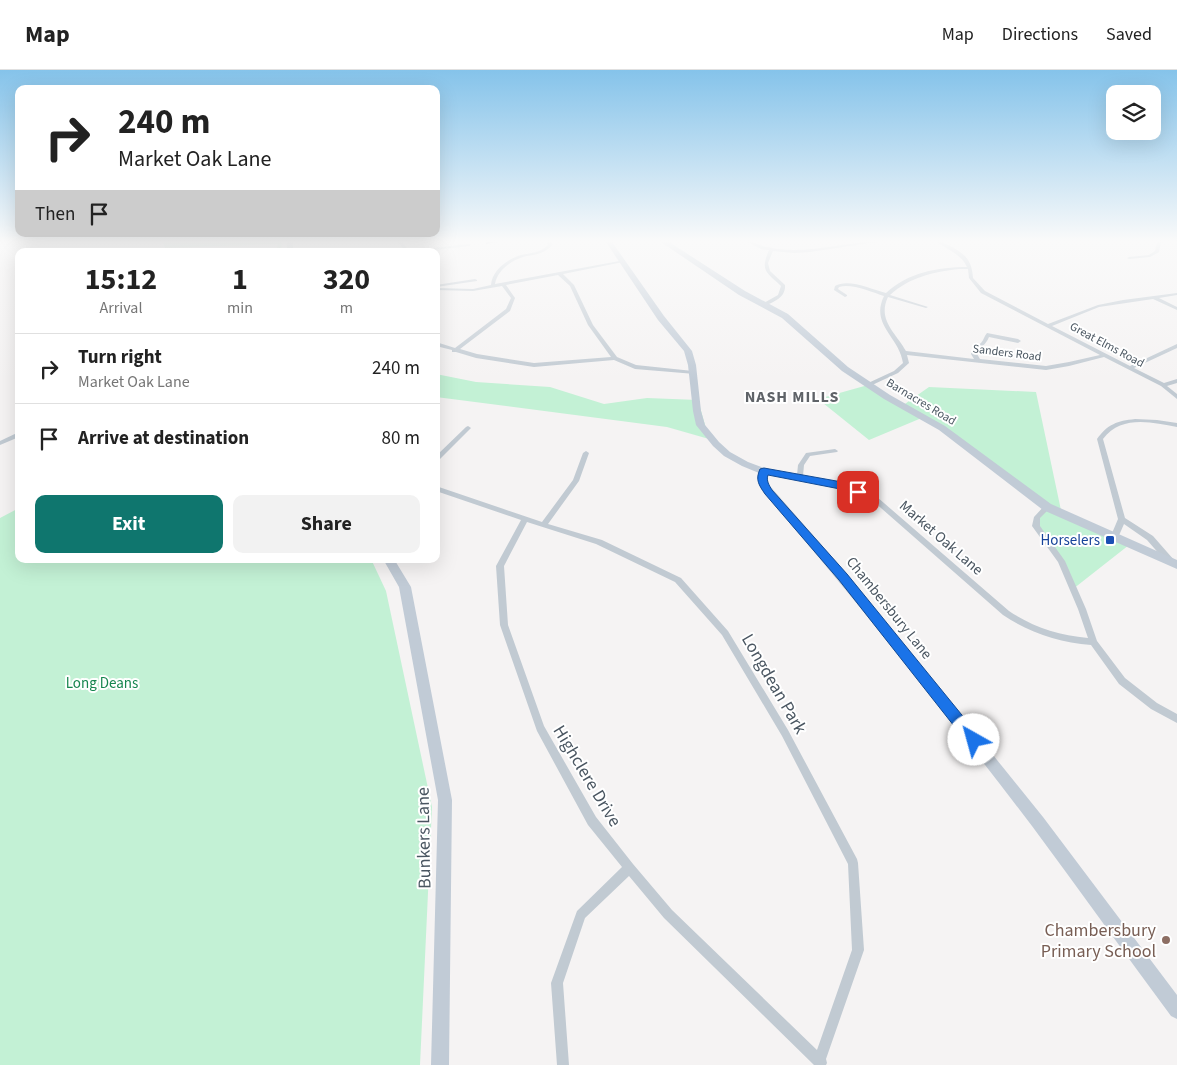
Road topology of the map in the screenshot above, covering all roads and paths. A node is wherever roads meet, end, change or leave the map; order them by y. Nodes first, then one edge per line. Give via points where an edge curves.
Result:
1 (444, 288) edge
2 (483, 288) edge
3 (506, 288) edge
4 (574, 288) edge
5 (641, 288) edge
6 (735, 288) edge
7 (783, 288) edge
8 (836, 288) edge
9 (862, 288) edge
10 (894, 288) edge
11 (980, 288) edge
12 (1177, 294) edge
13 (844, 296) dead end
14 (885, 296) junction
15 (1154, 296) junction
16 (764, 305) junction
17 (926, 308) dead end
18 (1177, 309) edge
19 (1049, 325) junction
20 (1018, 341) dead end
21 (440, 346) edge
22 (1177, 346) edge
23 (454, 351) junction
24 (906, 353) junction
25 (1105, 355) junction
26 (615, 358) junction
27 (977, 359) junction
28 (1130, 368) junction
29 (692, 372) junction
30 (1177, 380) edge
31 (868, 385) junction
32 (1163, 385) junction
33 (1177, 397) edge
34 (1177, 425) edge
35 (468, 428) dead end
36 (15, 436) edge
37 (0, 443) edge
38 (835, 451) dead end
39 (586, 453) dead end
40 (440, 456) edge
41 (764, 471) junction
42 (800, 477) junction
43 (440, 489) edge
44 (1047, 507) junction
45 (525, 519) junction
46 (1122, 519) junction
47 (543, 525) junction
48 (1114, 538) junction
49 (390, 563) edge
50 (1175, 564) edge
51 (1093, 642) junction
52 (1177, 719) edge
53 (629, 868) junction
54 (1177, 1010) edge
55 (821, 1063) edge
56 (440, 1065) edge
57 (563, 1065) edge

1 - 2 street
3 - 23 street via 513,298 508,310
4 - 26 street via 591,325
5 - 29 street via 684,344
6 - 16 street, Barnacres Road
7 - 16 street via 780,297
8 - 13 street
9 - 14 street
10 - 14 street
11 - 19 street, Great Elms Road
12 - 15 street
14 - 17 street
14 - 24 street via 882,316
15 - 18 street
15 - 19 street via 1098,306
16 - 31 street, Barnacres Road via 785,316
19 - 25 street, Great Elms Road
20 - 27 street via 987,335 984,343 976,348 974,354
21 - 23 street
22 - 28 street
23 - 26 street via 534,365
24 - 27 street, Sanders Road
24 - 31 street via 906,362 896,372
25 - 27 street, Sanders Road via 1046,368
25 - 28 street, Great Elms Road
26 - 29 street via 635,367
28 - 32 street, Great Elms Road
29 - 41 street via 699,420 708,435 736,460
30 - 32 street
31 - 44 street, Barnacres Road via 942,428
32 - 33 street, Great Elms Road
34 - 46 street via 1123,421 1104,430 1100,439
35 - 40 street
36 - 37 street
38 - 42 street via 808,454 801,465
39 - 47 street via 576,481
41 - 42 street, Market Oak Lane
41 - 54 street, Chambersbury Lane via 765,487 942,700 1038,822
42 - 51 street, Market Oak Lane via 842,486 875,499 1022,624 1056,638
43 - 45 street, Longdean Park
44 - 48 street, Barnacres Road
44 - 51 street via 1037,517 1036,526 1060,561
45 - 47 street, Longdean Park
45 - 53 street, Highclere Drive via 500,566 504,625 540,728 592,822
46 - 48 street
46 - 50 street via 1150,538
47 - 55 street, Longdean Park via 599,542 678,580 725,633 785,733 853,862 858,950
48 - 50 street, Barnacres Road
49 - 56 street, Bunkers Lane via 405,587 445,800
51 - 52 street via 1122,681
53 - 55 street, Highclere Drive via 668,914
53 - 57 street via 581,914 557,983

